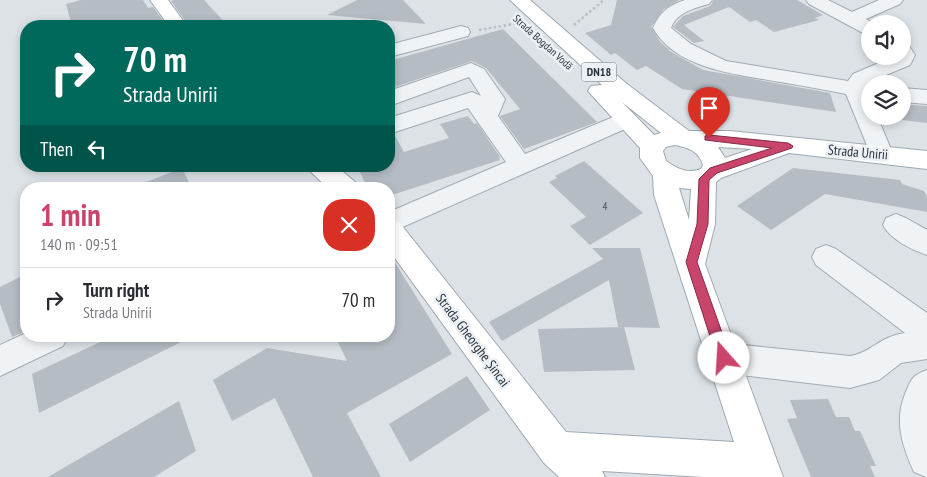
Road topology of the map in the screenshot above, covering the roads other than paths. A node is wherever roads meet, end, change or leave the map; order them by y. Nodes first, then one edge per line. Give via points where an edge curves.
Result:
1 (160, 0) edge
2 (498, 0) edge
3 (519, 0) edge
4 (703, 0) edge
5 (815, 0) edge
6 (894, 0) edge
7 (851, 19) junction
8 (174, 20) edge
9 (861, 24) edge
10 (461, 32) road end
11 (395, 49) edge
12 (891, 65) edge
13 (867, 75) edge
14 (452, 76) junction
15 (861, 90) edge
16 (911, 95) edge
17 (395, 97) edge
18 (927, 97) edge
19 (472, 98) junction
20 (487, 117) junction
21 (626, 120) junction
22 (395, 124) edge
23 (872, 125) edge
24 (685, 138) junction
25 (788, 146) junction
26 (652, 147) junction
27 (881, 154) junction
28 (927, 160) edge
29 (520, 166) junction
30 (327, 172) edge
31 (664, 174) junction
32 (709, 175) junction
33 (338, 182) edge
34 (395, 220) edge
35 (896, 224) dead end
36 (395, 238) edge
37 (927, 244) edge
38 (826, 257) dead end
39 (692, 262) junction
40 (927, 331) edge
41 (40, 342) edge
42 (927, 344) edge
43 (724, 358) junction
44 (0, 361) edge
45 (927, 386) edge
46 (557, 450) junction
47 (927, 459) edge
48 (762, 469) edge
49 (586, 477) edge

1 - 8 main road
2 - 21 main road, Strada Bogdan Vodă / DN18
3 - 24 main road, Strada Bogdan Vodă / DN18 via 619,89
4 - 15 street via 673,12 664,20 662,28 666,35 704,59 722,66
5 - 7 street
6 - 7 street
7 - 9 street
10 - 11 street
12 - 13 street
14 - 17 street
14 - 19 street
14 - 20 street via 471,70 476,73 494,99
16 - 18 street
19 - 20 street
19 - 22 street
20 - 29 street
21 - 26 main road, Strada Bogdan Vodă / DN18
21 - 29 street
23 - 27 street
24 - 25 main road, Strada Unirii
24 - 26 main road via 664,138
24 - 32 main road, DN18 via 710,152 715,165
25 - 27 main road, Strada Unirii
25 - 32 main road, Strada Unirii
26 - 31 main road, DN18 via 651,160
27 - 28 main road, Strada Unirii
29 - 34 street
30 - 33 main road
31 - 32 main road via 685,181
31 - 39 main road, DN18 via 667,195
32 - 39 main road, DN18 via 702,224
35 - 37 street
36 - 46 main road, Strada Gheorghe Șincai
38 - 40 street
39 - 43 main road, DN18
41 - 44 street
42 - 43 street via 894,349 867,369 850,372
43 - 48 main road, DN18
45 - 47 street via 921,395 914,422
46 - 48 main road
46 - 49 main road, Strada Gheorghe Șincai

